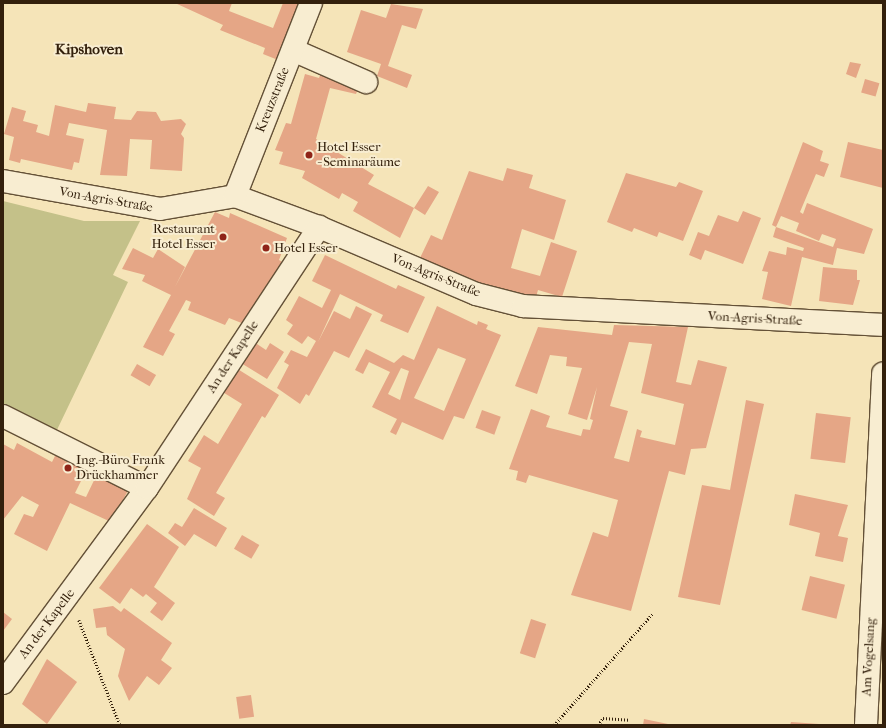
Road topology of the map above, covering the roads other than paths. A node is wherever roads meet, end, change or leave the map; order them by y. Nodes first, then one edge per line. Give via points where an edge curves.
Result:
1 (311, 3) edge
2 (293, 50) junction
3 (366, 82) dead end
4 (3, 181) edge
5 (235, 196) junction
6 (319, 227) junction
7 (883, 325) edge
8 (883, 373) edge
9 (3, 416) edge
10 (147, 488) junction
11 (3, 683) edge
12 (866, 725) edge

1 - 2 street, Kreuzstraße
2 - 3 street
2 - 5 street, Kreuzstraße
4 - 5 street, Von-Agris-Straße via 160,209
5 - 6 street, Von-Agris-Straße
6 - 7 street, Von-Agris-Straße via 476,294 523,306
6 - 10 street, An der Kapelle
8 - 12 street, Am Vogelsang
9 - 10 street
10 - 11 street, An der Kapelle

